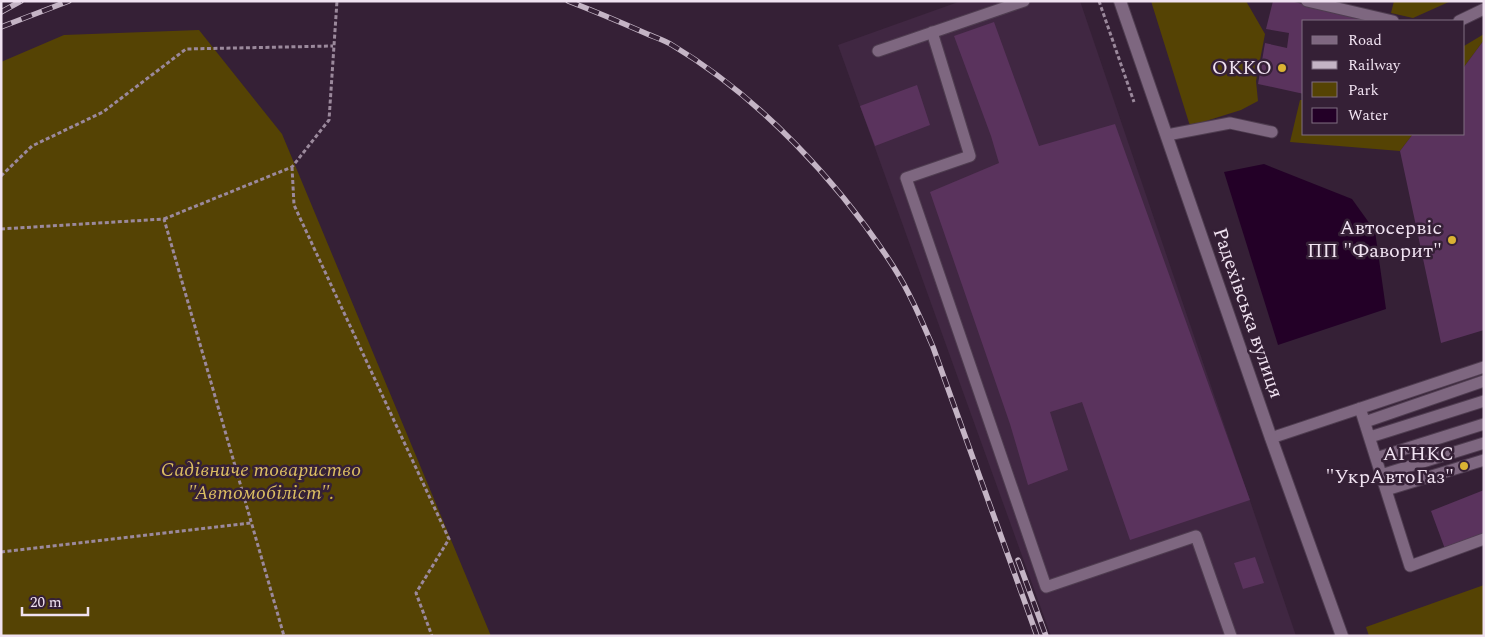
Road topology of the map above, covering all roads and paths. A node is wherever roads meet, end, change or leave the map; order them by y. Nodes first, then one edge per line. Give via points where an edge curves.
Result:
1 (337, 1) edge
2 (1024, 1) edge
3 (1120, 1) edge
4 (1307, 1) edge
5 (1484, 9) edge
6 (1389, 20) edge
7 (1461, 20) edge
8 (932, 32) junction
9 (333, 46) junction
10 (878, 51) dead end
11 (1272, 132) dead end
12 (1167, 135) junction
13 (292, 167) junction
14 (1, 176) edge
15 (164, 219) junction
16 (1, 229) edge
17 (1484, 368) edge
18 (1484, 382) edge
19 (1484, 401) edge
20 (1360, 408) junction
21 (1365, 422) junction
22 (1484, 424) edge
23 (1370, 437) junction
24 (1271, 438) junction
25 (1484, 443) edge
26 (1376, 458) junction
27 (1484, 460) edge
28 (1381, 475) junction
29 (1386, 490) junction
30 (250, 523) junction
31 (1484, 540) edge
32 (1, 552) edge
33 (284, 636) edge
34 (432, 636) edge
35 (1231, 636) edge
36 (1342, 636) edge

1 - 9 path
2 - 8 lane
3 - 12 street, Радехівська вулиця
4 - 6 lane
5 - 7 lane
8 - 10 lane
8 - 35 lane via 970,156 906,178 1046,588 1196,536
9 - 13 path via 329,120
9 - 14 path via 186,49 103,112 32,146
11 - 12 lane via 1230,123
12 - 24 street, Радехівська вулиця
13 - 15 path
13 - 34 path via 294,205 450,539 416,593
15 - 16 path
15 - 30 path
17 - 20 lane
18 - 21 lane
19 - 23 lane
20 - 21 lane
20 - 24 lane
21 - 23 lane
22 - 26 lane
23 - 26 lane
24 - 36 street, Радехівська вулиця
25 - 28 lane
26 - 28 lane
27 - 29 lane
28 - 29 lane
29 - 31 lane via 1410,566
30 - 32 path
30 - 33 path

